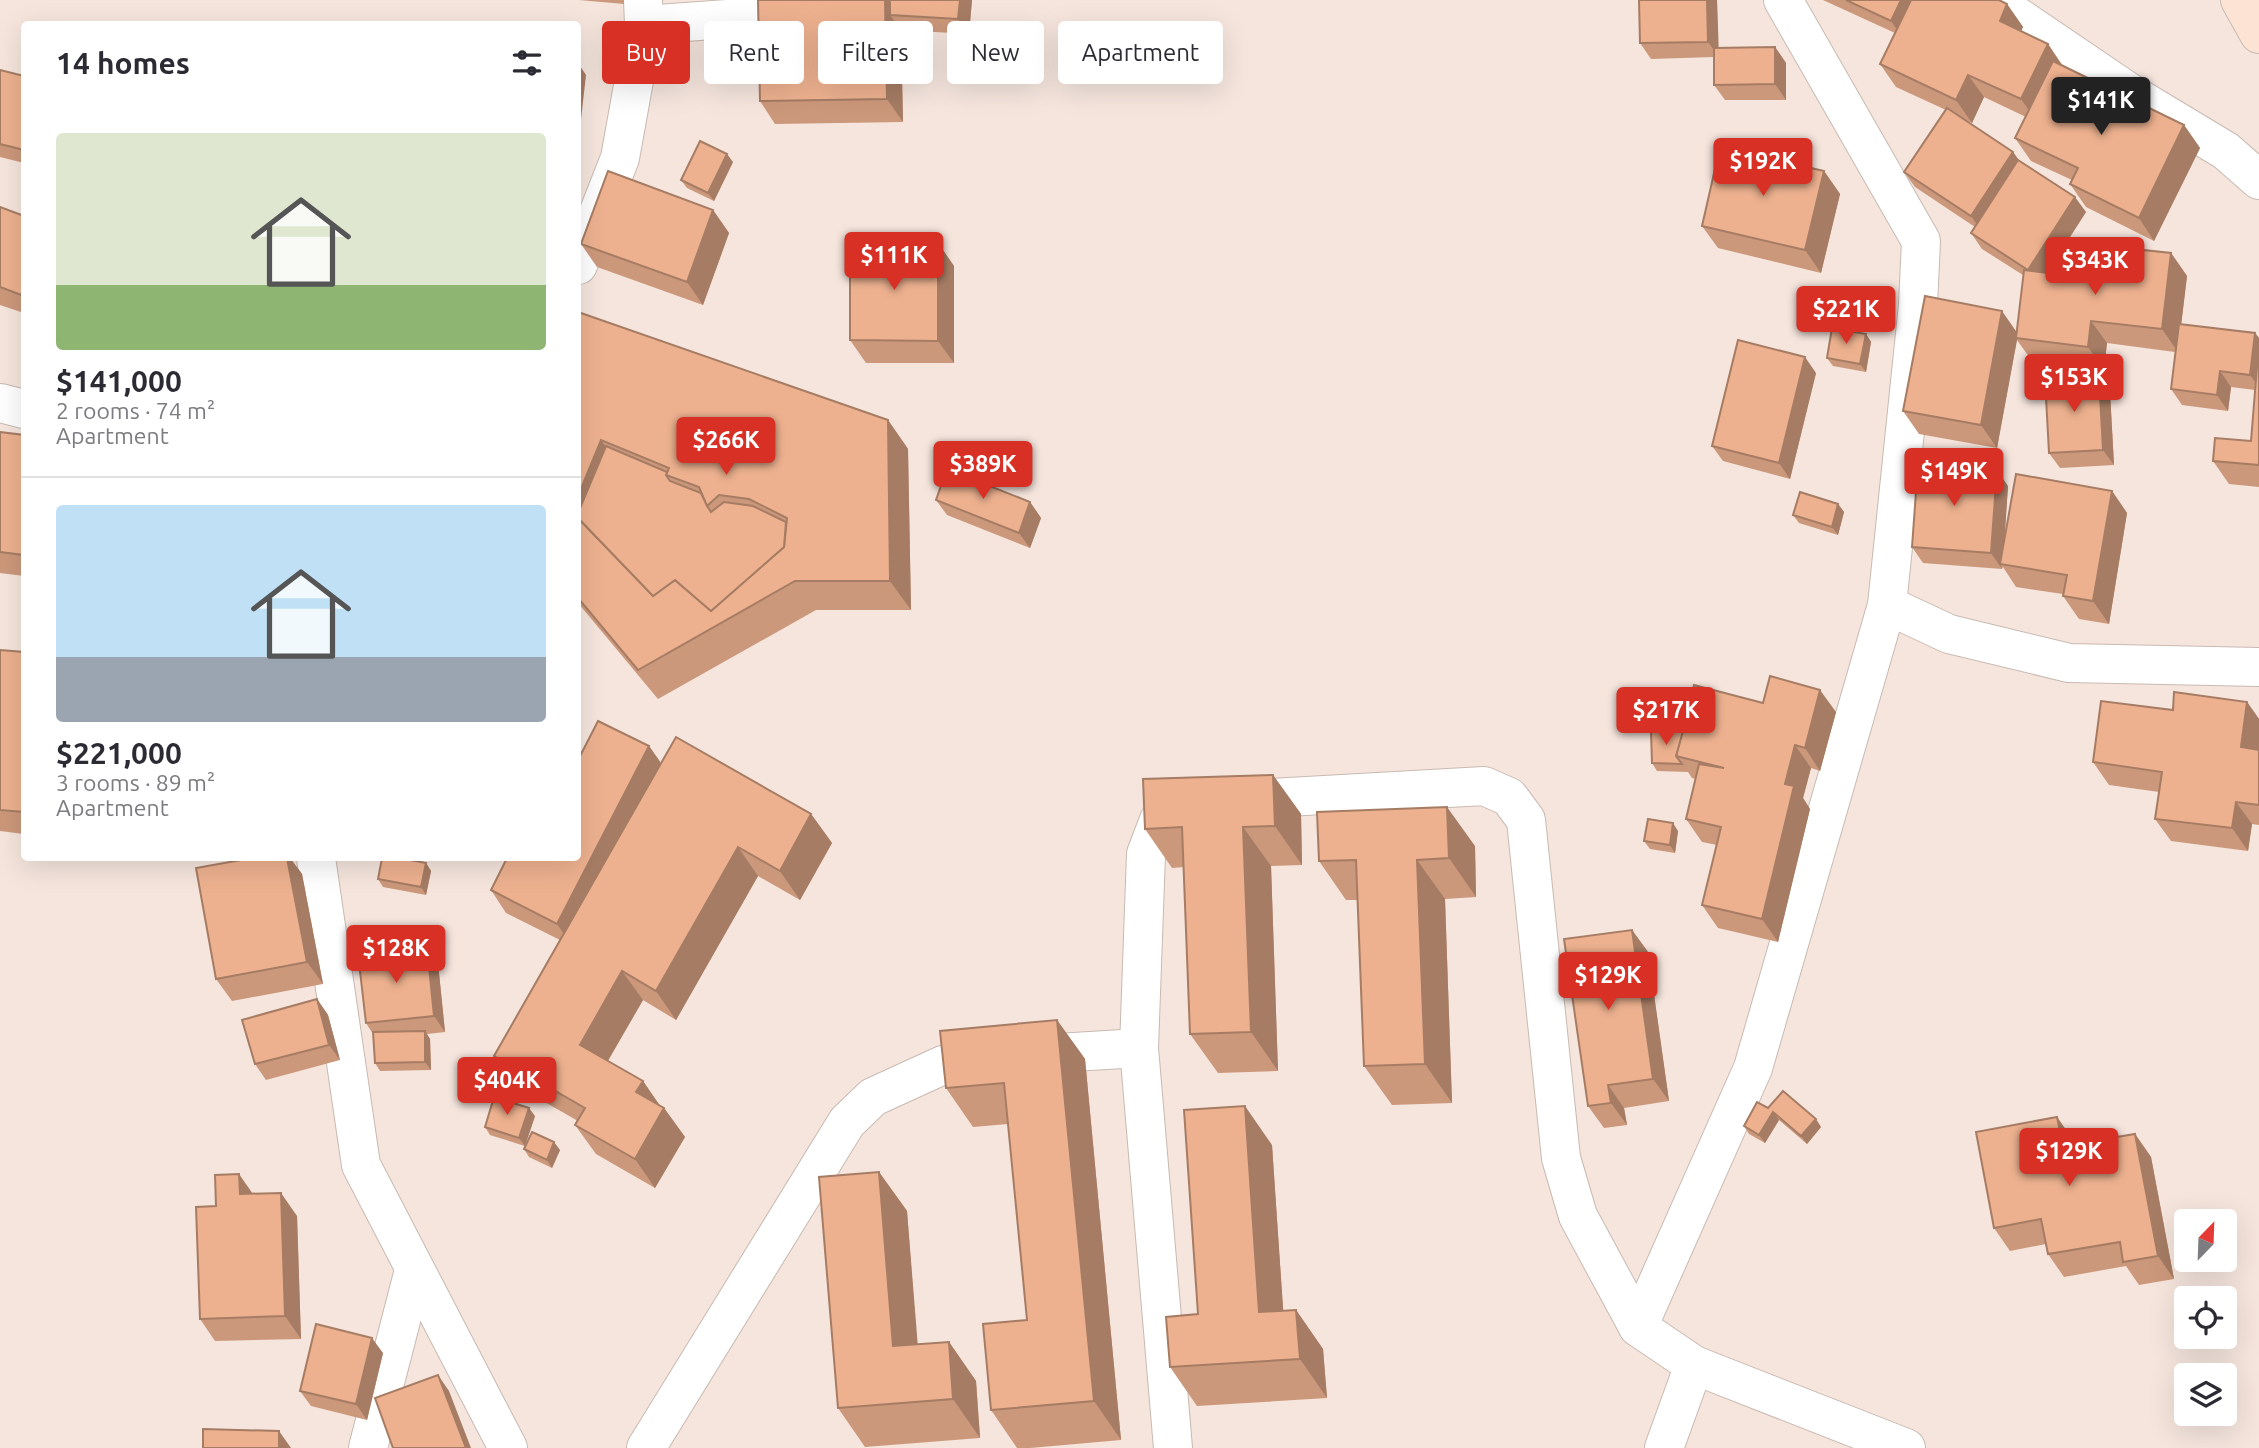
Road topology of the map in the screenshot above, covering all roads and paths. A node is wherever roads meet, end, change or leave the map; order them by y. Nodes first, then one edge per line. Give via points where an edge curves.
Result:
1 (1783, 0) edge
2 (1993, 0) edge
3 (2240, 0) edge
4 (847, 10) edge
5 (644, 12) edge
6 (2259, 34) edge
7 (2259, 180) edge
8 (581, 257) edge
9 (0, 403) edge
10 (21, 408) edge
11 (1888, 605) junction
12 (2259, 667) edge
13 (316, 861) edge
14 (1139, 1048) junction
15 (414, 1270) junction
16 (1638, 1327) junction
17 (1694, 1365) junction
18 (368, 1448) edge
19 (508, 1448) edge
20 (646, 1448) edge
21 (1173, 1448) edge
22 (1664, 1448) edge
23 (1906, 1448) edge

1 - 11 street via 1921,241
2 - 7 street via 2133,95 2226,151
3 - 6 main road
4 - 5 street
5 - 8 street via 620,158
9 - 10 street
11 - 12 street via 1949,634 2069,663
11 - 16 street via 1753,1068
13 - 15 street via 361,1165
14 - 16 street via 1146,854 1159,820 1180,803 1484,786 1508,797 1526,820 1561,1158 1578,1216
14 - 20 street via 993,1057 943,1065 873,1097 847,1122
14 - 21 street
15 - 18 street
15 - 19 street
16 - 17 street
17 - 22 street
17 - 23 street

